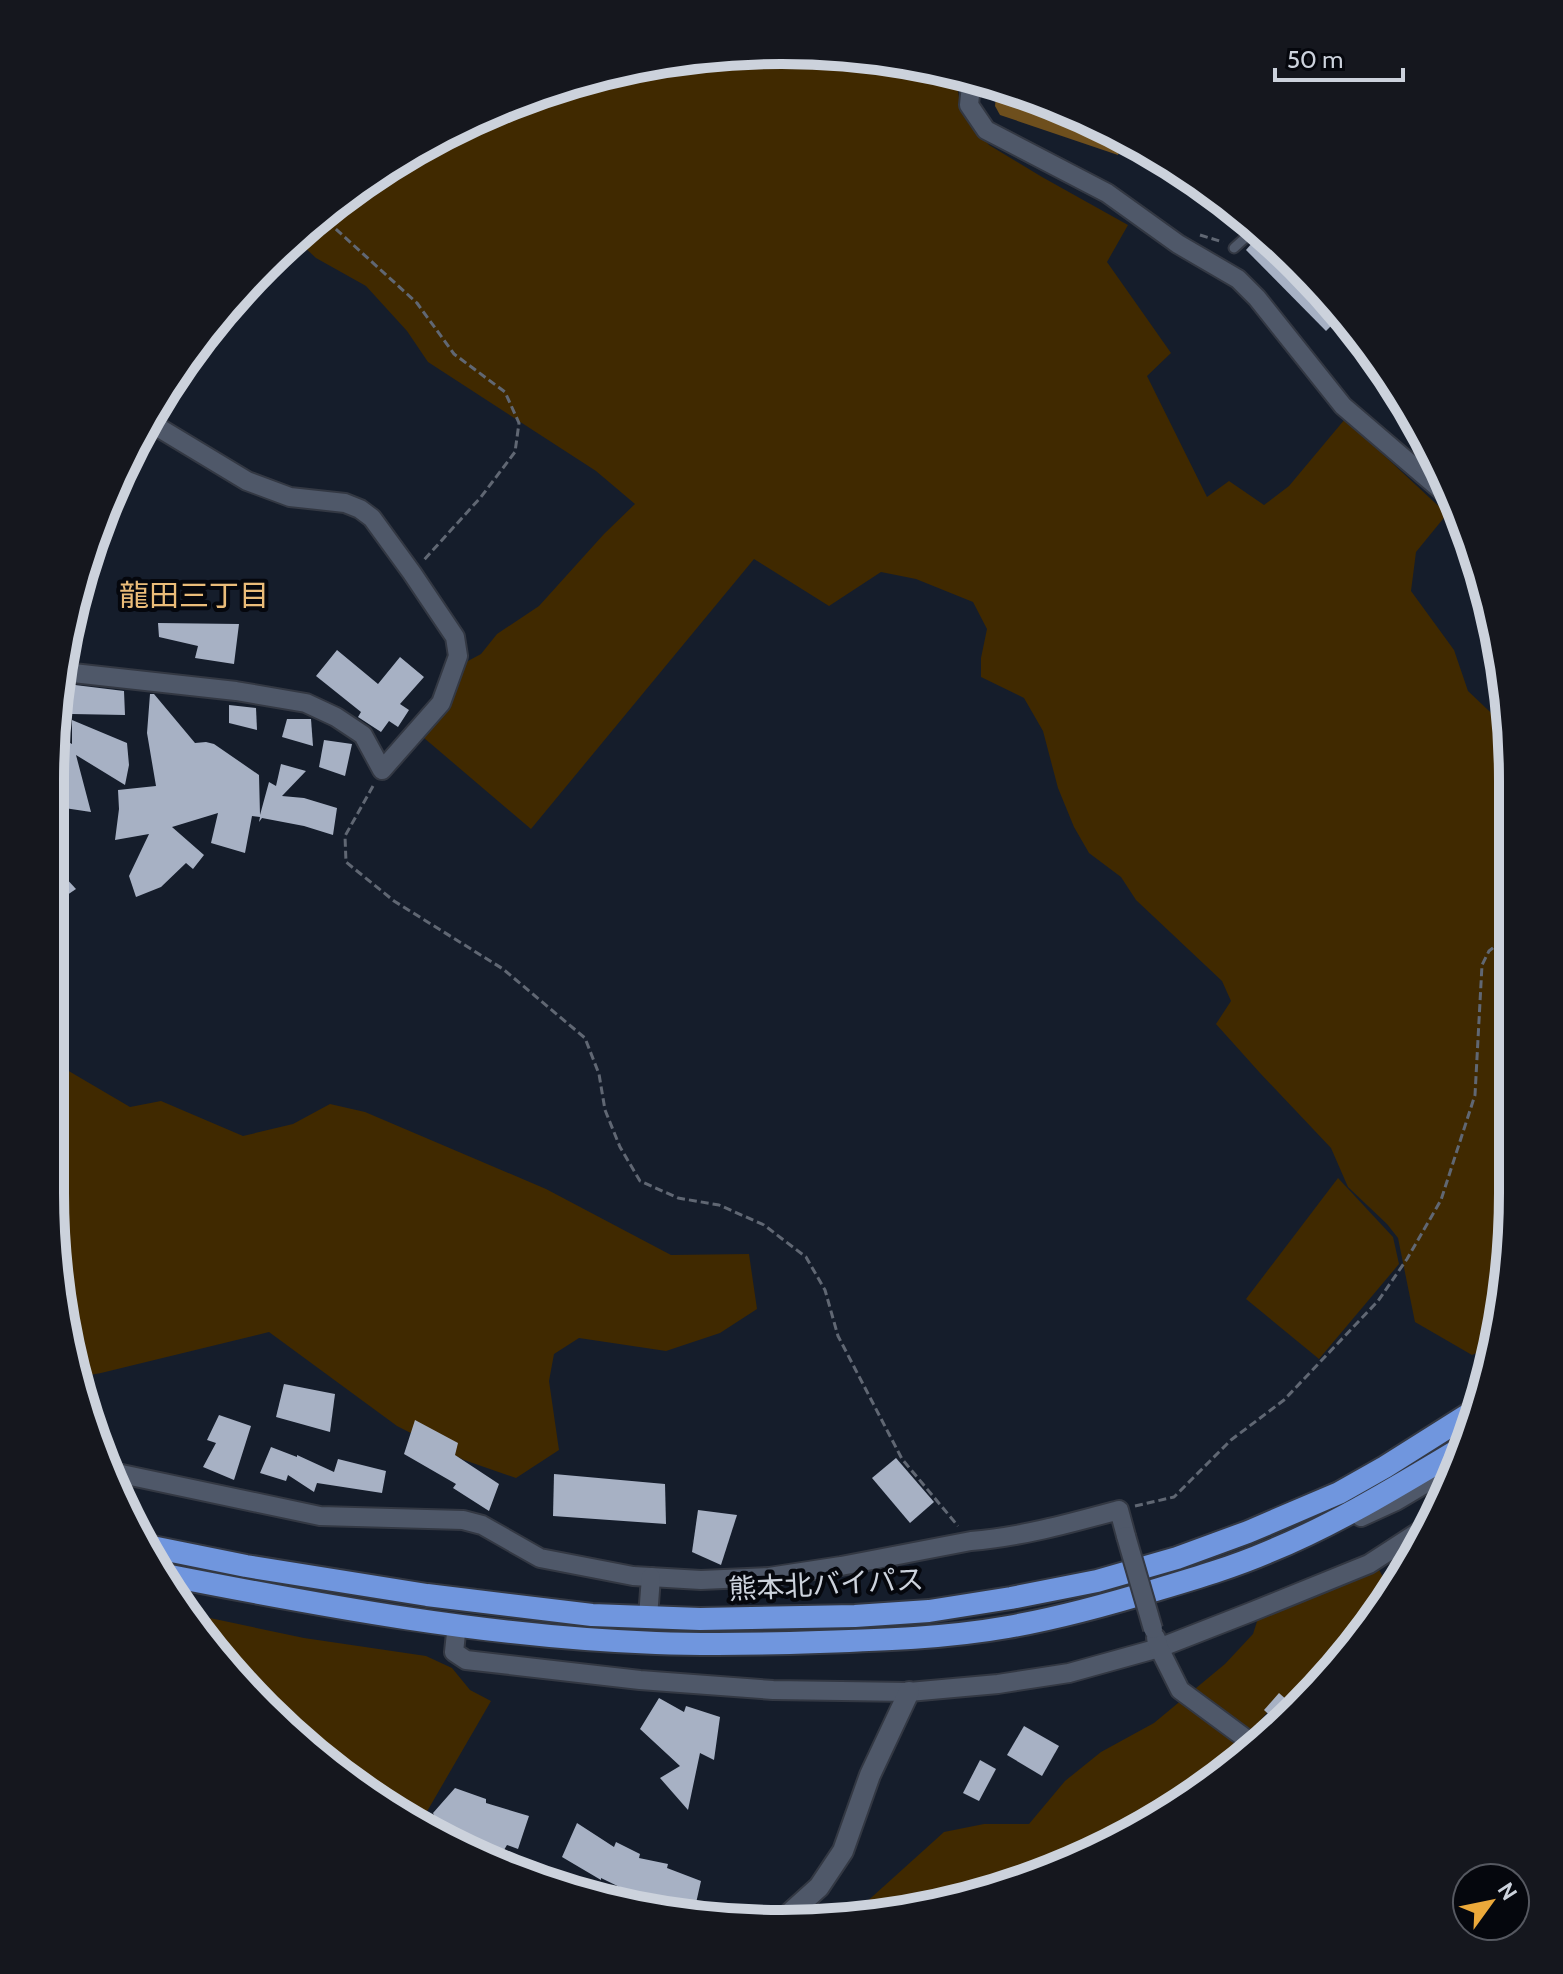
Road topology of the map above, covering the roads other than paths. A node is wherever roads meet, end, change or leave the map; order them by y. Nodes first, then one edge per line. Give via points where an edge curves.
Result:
1 (971, 89) edge
2 (1246, 235) edge
3 (1230, 246) road end
4 (158, 427) edge
5 (1434, 484) edge
6 (73, 673) edge
7 (1466, 1406) edge
8 (1463, 1418) edge
9 (1448, 1456) edge
10 (1385, 1467) junction
11 (122, 1474) edge
12 (1441, 1474) edge
13 (1410, 1537) edge
14 (1292, 1542) junction
15 (159, 1548) edge
16 (176, 1577) edge
17 (651, 1577) junction
18 (648, 1617) junction
19 (457, 1624) junction
20 (1159, 1648) junction
21 (909, 1692) junction
22 (1246, 1739) edge
23 (794, 1909) edge

1 - 5 street via 969,105 986,130 1107,193 1238,279 1343,406
2 - 3 lane
4 - 6 street via 247,481 290,497 345,503 372,518 455,637 458,656 441,703 382,770 363,735 306,703
7 - 10 street
8 - 10 highway, 熊本北バイパス
9 - 14 highway, 熊本北バイパス
10 - 18 highway, 熊本北バイパス via 1248,1532 1097,1581 929,1611
11 - 17 street via 320,1516 463,1520 540,1558
12 - 14 street via 1344,1525
13 - 20 street via 1369,1564
14 - 19 highway, 熊本北バイパス via 1122,1601 1008,1627 921,1637 655,1643
15 - 18 highway, 熊本北バイパス via 427,1595
16 - 19 highway, 熊本北バイパス
17 - 18 street
17 - 20 street, bridge via 769,1577 992,1539 1119,1510
19 - 21 street via 454,1652 466,1660 758,1689
20 - 21 street via 1069,1673
20 - 22 street via 1180,1690
21 - 23 street via 870,1775 843,1851 819,1887

